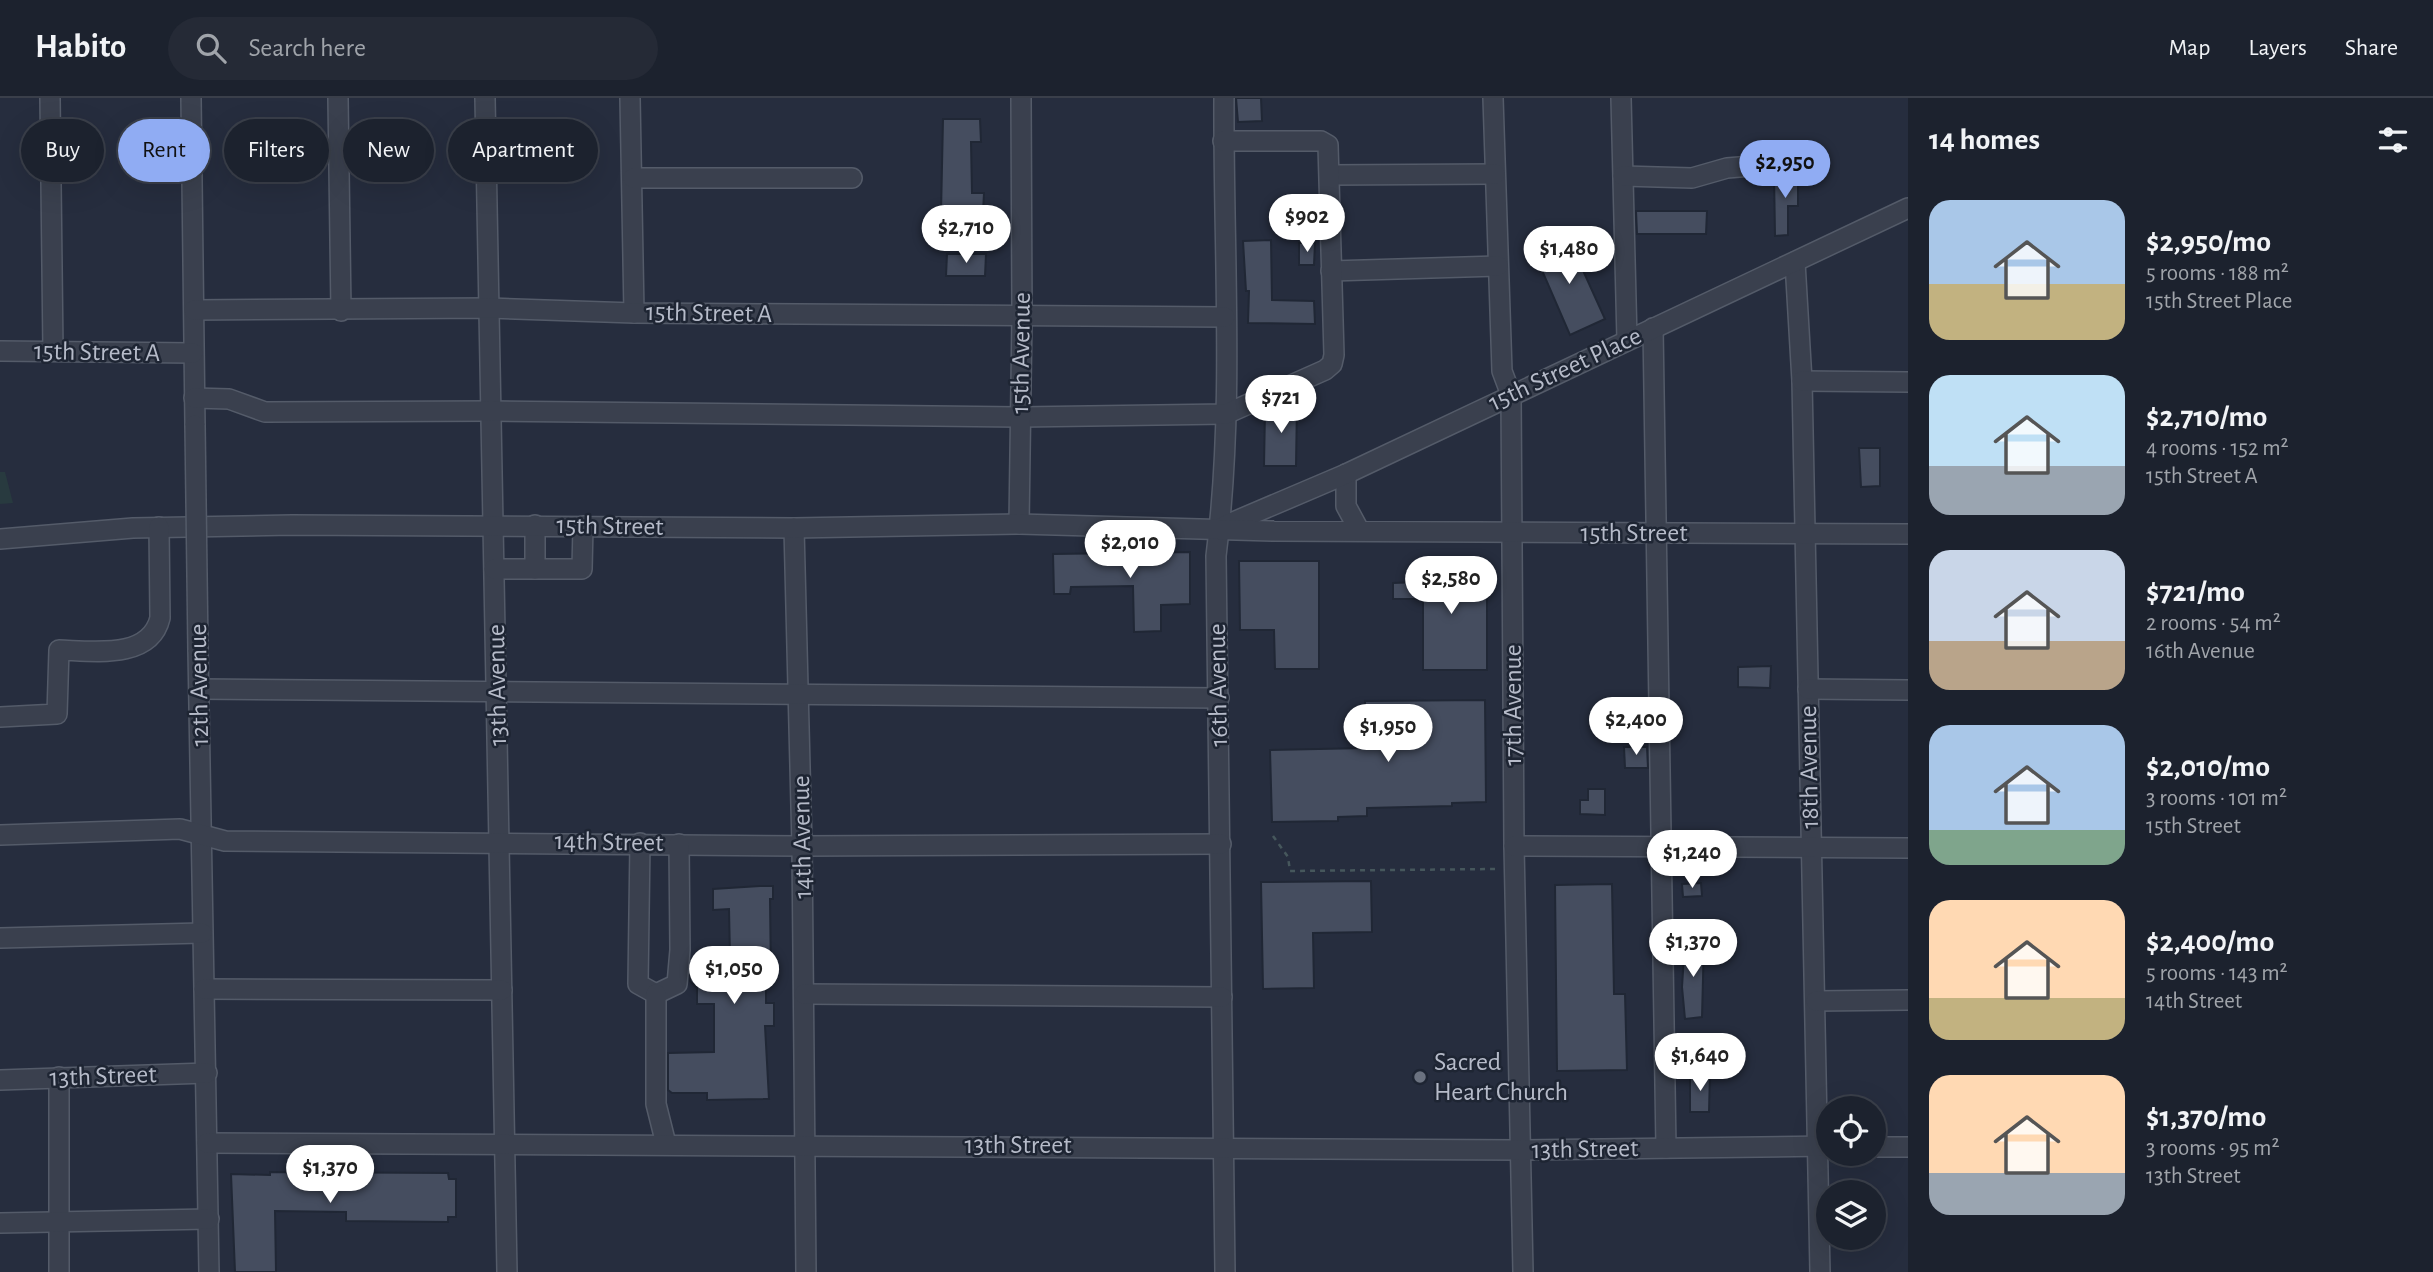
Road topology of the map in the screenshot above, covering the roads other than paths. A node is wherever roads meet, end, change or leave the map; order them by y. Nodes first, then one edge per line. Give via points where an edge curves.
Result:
1 (50, 98) edge
2 (191, 98) edge
3 (338, 98) edge
4 (485, 98) edge
5 (630, 98) edge
6 (1021, 98) edge
7 (1224, 98) edge
8 (1493, 98) edge
9 (1621, 98) edge
10 (1223, 141) junction
11 (1752, 166) dead end
12 (1330, 174) junction
13 (1495, 174) junction
14 (1623, 176) junction
15 (633, 178) junction
16 (852, 178) dead end
17 (1908, 208) edge
18 (1795, 262) junction
19 (1498, 266) junction
20 (1331, 271) junction
21 (489, 309) junction
22 (194, 310) junction
23 (341, 311) junction
24 (634, 313) junction
25 (1022, 316) junction
26 (1225, 317) junction
27 (1653, 328) junction
28 (1627, 340) junction
29 (0, 351) edge
30 (53, 351) junction
31 (193, 353) junction
32 (1802, 381) junction
33 (1908, 382) edge
34 (1511, 395) junction
35 (194, 398) junction
36 (491, 411) junction
37 (1226, 415) junction
38 (1021, 417) junction
39 (1346, 474) junction
40 (1018, 524) junction
41 (493, 525) junction
42 (535, 525) junction
43 (583, 526) junction
44 (159, 527) junction
45 (794, 528) junction
46 (1220, 528) junction
47 (1359, 530) junction
48 (1512, 533) junction
49 (1657, 533) junction
50 (1803, 533) junction
51 (1908, 534) edge
52 (0, 539) edge
53 (494, 569) junction
54 (535, 569) junction
55 (199, 689) junction
56 (497, 690) junction
57 (1808, 690) junction
58 (1908, 690) edge
59 (798, 694) junction
60 (1219, 698) junction
61 (0, 717) edge
62 (202, 833) junction
63 (0, 835) edge
64 (500, 841) junction
65 (639, 843) junction
66 (678, 844) junction
67 (1221, 844) junction
68 (803, 846) junction
69 (1514, 846) junction
70 (1663, 848) junction
71 (1811, 848) junction
72 (1908, 848) edge
73 (202, 933) junction
74 (0, 938) edge
75 (204, 989) junction
76 (502, 990) junction
77 (656, 994) junction
78 (804, 994) junction
79 (1222, 996) junction
80 (1908, 1000) edge
81 (1816, 1001) junction
82 (207, 1073) junction
83 (59, 1077) junction
84 (0, 1080) edge
85 (1821, 1096) edge
86 (505, 1142) junction
87 (207, 1143) junction
88 (666, 1144) junction
89 (805, 1145) junction
90 (1224, 1146) junction
91 (1816, 1146) edge
92 (1886, 1147) edge
93 (1908, 1147) edge
94 (1666, 1148) junction
95 (1521, 1150) junction
96 (1823, 1166) edge
97 (209, 1219) junction
98 (58, 1222) junction
99 (0, 1223) edge
100 (59, 1272) edge
101 (209, 1272) edge
102 (507, 1272) edge
103 (806, 1272) edge
104 (1226, 1272) edge
105 (1523, 1272) edge
106 (1820, 1272) edge

1 - 30 street
2 - 22 street, 12th Avenue
3 - 23 street
4 - 21 street, 13th Avenue
5 - 15 street
6 - 25 street, 15th Avenue
7 - 10 street, 16th Avenue
8 - 13 street, 17th Avenue
9 - 14 street
10 - 12 street via 1321,141 1328,145
10 - 26 street, 16th Avenue
11 - 14 street via 1692,178
12 - 13 street
12 - 20 street
13 - 19 street, 17th Avenue
14 - 28 street
15 - 16 street
15 - 24 street
17 - 18 street, 15th Street Place
18 - 27 street, 15th Street Place
18 - 32 street, 18th Avenue
19 - 20 street
19 - 34 street, 17th Avenue via 1502,371
20 - 37 street via 1332,364
21 - 23 street, 15th Street A
21 - 24 street, 15th Street A
21 - 36 street, 13th Avenue
22 - 23 street, 15th Street A
22 - 31 street, 12th Avenue
24 - 25 street, 15th Street A
25 - 26 street, 15th Street A
25 - 38 street, 15th Avenue
26 - 37 street, 16th Avenue
27 - 28 street, 15th Street Place
27 - 49 street
28 - 34 street, 15th Street Place
29 - 30 street, 15th Street A
30 - 31 street, 15th Street A
31 - 35 street, 12th Avenue
32 - 33 street
32 - 50 street, 18th Avenue
34 - 39 street, 15th Street Place
34 - 48 street, 17th Avenue
35 - 36 street via 229,399 265,412
35 - 55 street, 12th Avenue, bridge
36 - 38 street
36 - 41 street, 13th Avenue
37 - 38 street
37 - 46 street, 16th Avenue
38 - 40 street, 15th Avenue
39 - 46 street, 15th Street Place
39 - 47 street via 1346,506
40 - 45 street, 15th Street
40 - 46 street, 15th Street
41 - 42 street, 15th Street
41 - 44 street, 15th Street
41 - 53 street, 13th Avenue
42 - 43 street, 15th Street
42 - 54 street
43 - 45 street, 15th Street
43 - 54 street via 582,569
44 - 52 street, 15th Street
44 - 61 street via 157,631 143,644 108,651 59,650 58,714
45 - 59 street, 14th Avenue
46 - 47 street, 15th Street
46 - 60 street, 16th Avenue via 1216,556
47 - 48 street, 15th Street
48 - 49 street, 15th Street
48 - 69 street, 17th Avenue
49 - 50 street, 15th Street
49 - 70 street
50 - 51 street, 15th Street
50 - 57 street, 18th Avenue
53 - 54 street
53 - 56 street, 13th Avenue
55 - 56 street
55 - 62 street, 12th Avenue
56 - 59 street
56 - 64 street, 13th Avenue
57 - 58 street
57 - 71 street, 18th Avenue
59 - 60 street
59 - 68 street, 14th Avenue
60 - 67 street, 16th Avenue
62 - 63 street, 14th Street via 180,829
62 - 64 street, 14th Street via 225,841
62 - 73 street, 12th Avenue
64 - 65 street, 14th Street
64 - 76 street, 13th Avenue
65 - 66 street, 14th Street
65 - 77 street via 638,984
66 - 68 street, 14th Street
66 - 77 street via 677,984
67 - 68 street, 14th Street
67 - 79 street, 16th Avenue
68 - 78 street, 14th Avenue
69 - 70 street
69 - 95 street, 17th Avenue
70 - 71 street
70 - 94 street
71 - 72 street
71 - 81 street, 18th Avenue
73 - 74 street
73 - 75 street, 12th Avenue
75 - 76 street
75 - 82 street, 12th Avenue
76 - 86 street, 13th Avenue
77 - 88 street via 656,1104
78 - 79 street
78 - 89 street, 14th Avenue
79 - 90 street, 16th Avenue
80 - 81 street
81 - 85 street, 18th Avenue
82 - 83 street, 13th Street
82 - 87 street, 12th Avenue
83 - 84 street, 13th Street
83 - 98 street
86 - 87 street, 13th Street
86 - 88 street, 13th Street
86 - 102 street, 13th Avenue
87 - 97 street, 12th Avenue
88 - 89 street, 13th Street
89 - 90 street, 13th Street
89 - 103 street, 14th Avenue
90 - 95 street, 13th Street
90 - 104 street, 16th Avenue
91 - 94 street, 13th Street
92 - 93 street
94 - 95 street, 13th Street
95 - 105 street, 17th Avenue
96 - 106 street, 18th Avenue
97 - 98 street
97 - 101 street, 12th Avenue
98 - 99 street
98 - 100 street

